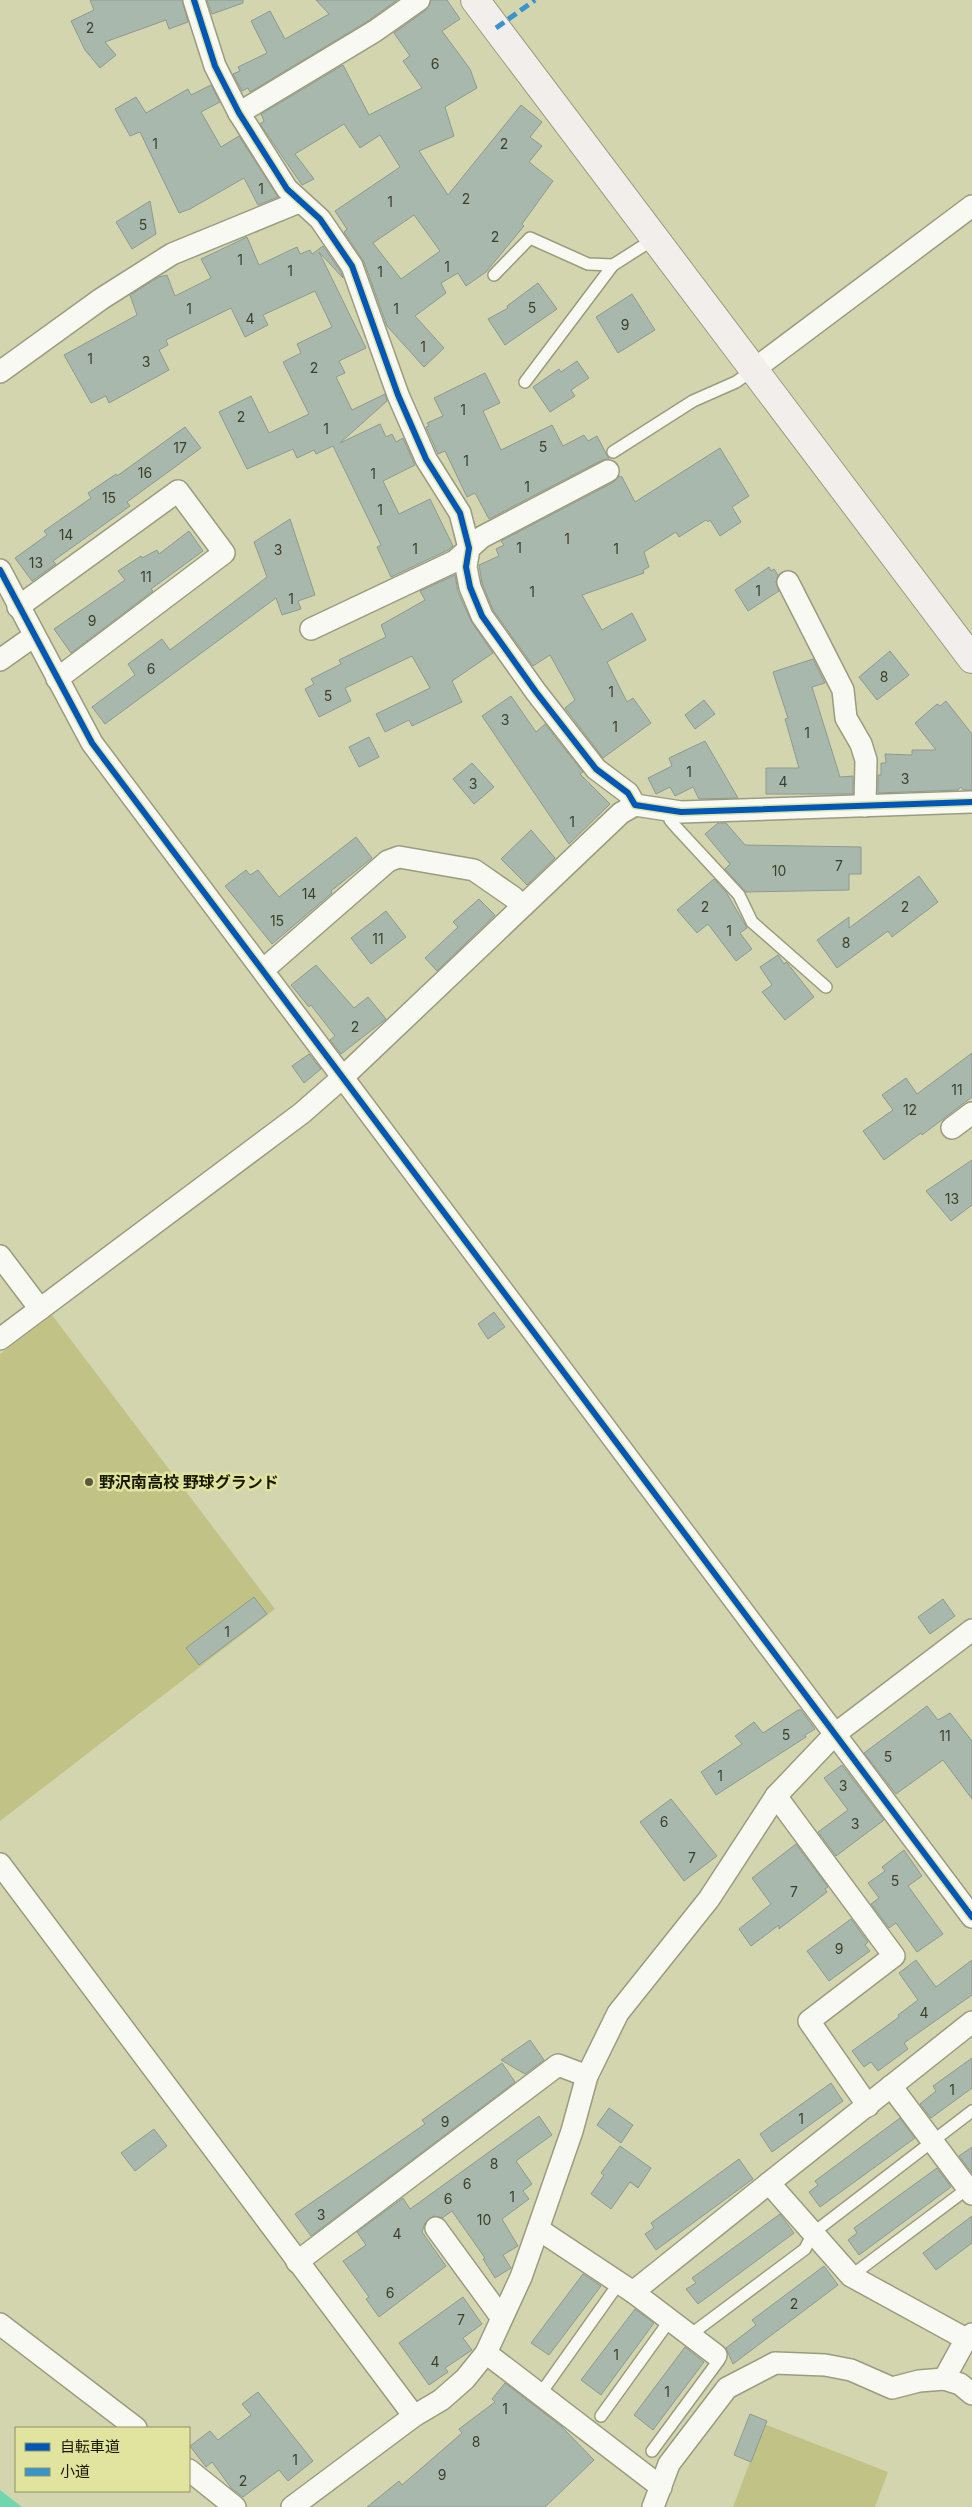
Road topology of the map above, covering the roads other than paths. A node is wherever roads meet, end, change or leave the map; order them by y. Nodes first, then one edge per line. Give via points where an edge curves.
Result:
1 (194, 0) edge
2 (419, 0) edge
3 (475, 0) edge
4 (239, 113) junction
5 (299, 202) junction
6 (972, 206) edge
7 (654, 239) junction
8 (613, 265) junction
9 (494, 275) dead end
10 (754, 370) junction
11 (0, 372) edge
12 (525, 382) dead end
13 (610, 462) joint
14 (469, 548) junction
15 (0, 570) edge
16 (788, 582) dead end
17 (18, 607) junction
18 (311, 629) dead end
19 (34, 636) junction
20 (972, 659) edge
21 (0, 660) edge
22 (57, 679) junction
23 (972, 802) edge
24 (635, 805) junction
25 (865, 806) junction
26 (668, 810) junction
27 (522, 906) junction
28 (262, 970) junction
29 (826, 987) dead end
30 (342, 1078) junction
31 (972, 1113) edge
32 (952, 1128) dead end
33 (0, 1256) edge
34 (40, 1309) junction
35 (0, 1339) edge
36 (972, 1630) edge
37 (835, 1734) junction
38 (776, 1796) junction
39 (0, 1864) edge
40 (972, 1917) edge
41 (972, 2022) edge
42 (587, 2076) junction
43 (891, 2086) junction
44 (868, 2106) junction
45 (972, 2111) edge
46 (932, 2142) junction
47 (769, 2183) junction
48 (970, 2189) edge
49 (436, 2228) dead end
50 (538, 2229) junction
51 (813, 2233) junction
52 (297, 2262) junction
53 (851, 2276) junction
54 (626, 2288) junction
55 (501, 2317) junction
56 (670, 2320) junction
57 (0, 2324) edge
58 (690, 2335) junction
59 (969, 2336) edge
60 (486, 2353) junction
61 (716, 2355) joint
62 (944, 2379) junction
63 (541, 2393) junction
64 (972, 2394) edge
65 (414, 2416) junction
66 (601, 2416) dead end
67 (135, 2427) edge
68 (652, 2451) dead end
69 (190, 2471) edge
70 (661, 2487) junction
71 (235, 2507) edge
72 (292, 2507) edge
73 (653, 2507) edge

1 - 4 street via 215,66
2 - 4 street via 375,32
3 - 7 street
4 - 5 street via 287,189
5 - 11 street via 172,254 101,299
5 - 14 street via 320,219 352,266 398,395 426,459 460,513
6 - 10 street
7 - 8 lane
7 - 10 street
8 - 9 lane via 588,264 530,238
8 - 12 lane
10 - 13 lane via 736,382 693,401
10 - 20 street
13 - 14 street via 482,537
14 - 18 street via 455,561
14 - 24 street via 467,573 482,616 596,768 628,793
15 - 17 street
16 - 25 street via 843,690 846,718 866,760
17 - 19 street
17 - 22 street via 178,491 224,553
19 - 21 street
19 - 22 street
22 - 28 street via 92,743
23 - 25 street
24 - 26 street
24 - 27 street via 622,813
25 - 26 street
26 - 29 lane via 670,820 739,895 752,922
27 - 28 street via 474,870 398,857 388,861
27 - 30 street
28 - 30 street
30 - 34 street via 302,1113
30 - 37 street
31 - 32 street
33 - 34 street
34 - 35 street
36 - 37 street
37 - 38 street
37 - 40 street
38 - 42 street via 709,1899 618,2013
38 - 44 street via 894,1956 809,2021
39 - 52 street
41 - 43 street
42 - 50 street
42 - 52 street via 558,2065
43 - 44 street
43 - 46 street
44 - 47 street
45 - 46 lane
46 - 48 street
46 - 51 lane
47 - 51 street
47 - 54 street
48 - 53 lane
49 - 55 street
50 - 54 street
50 - 55 street via 521,2277
51 - 53 street
51 - 58 lane via 805,2250
52 - 65 street
53 - 59 street
54 - 56 street
54 - 63 lane
55 - 60 street
56 - 58 street
56 - 66 lane
57 - 67 street
58 - 61 street
59 - 62 street
60 - 63 street
60 - 65 street via 465,2379 441,2400
61 - 68 lane via 719,2360
62 - 64 street via 960,2384
62 - 70 street via 892,2388 852,2370 825,2365 775,2363 727,2388 669,2464
63 - 70 street
65 - 72 street
69 - 71 street
70 - 73 street

